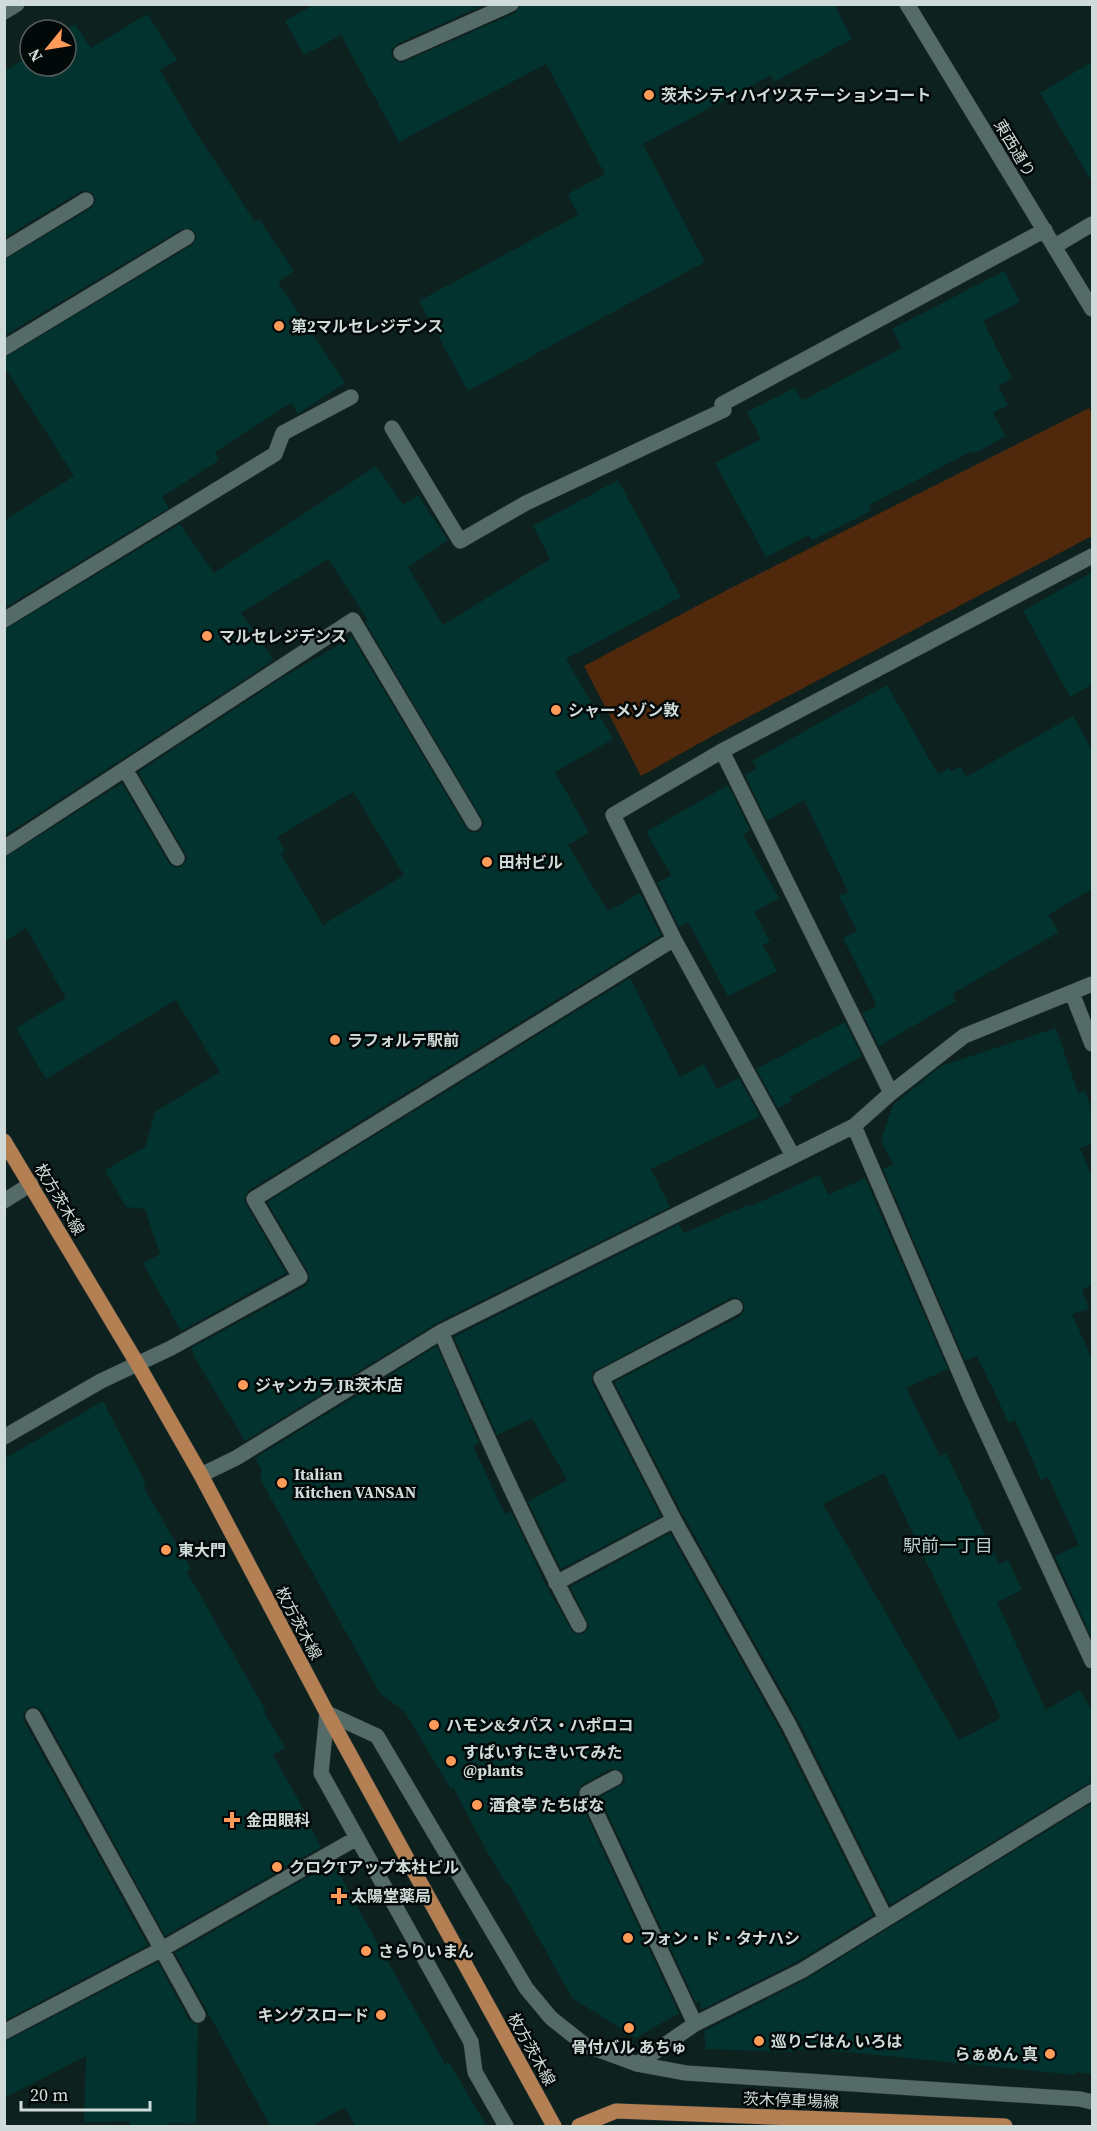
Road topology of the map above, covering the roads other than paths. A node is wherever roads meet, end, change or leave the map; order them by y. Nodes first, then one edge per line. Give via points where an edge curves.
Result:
1 (17, 4) edge
2 (512, 4) edge
3 (907, 4) edge
4 (4, 12) edge
5 (401, 53) dead end
6 (86, 200) dead end
7 (1092, 224) edge
8 (1045, 230) junction
9 (187, 237) dead end
10 (1055, 246) junction
11 (4, 250) edge
12 (1092, 309) edge
13 (4, 348) edge
14 (351, 397) dead end
15 (392, 428) dead end
16 (1092, 556) edge
17 (4, 620) edge
18 (722, 751) junction
19 (125, 770) junction
20 (474, 823) dead end
21 (4, 848) edge
22 (177, 858) dead end
23 (674, 939) junction
24 (1092, 984) edge
25 (1072, 993) junction
26 (1092, 1044) edge
27 (891, 1092) junction
28 (854, 1125) junction
29 (4, 1141) edge
30 (793, 1156) junction
31 (31, 1184) junction
32 (4, 1201) edge
33 (735, 1307) dead end
34 (441, 1332) junction
35 (136, 1363) junction
36 (4, 1437) edge
37 (201, 1475) junction
38 (674, 1520) junction
39 (556, 1583) junction
40 (579, 1625) dead end
41 (1092, 1661) edge
42 (327, 1713) junction
43 (33, 1716) dead end
44 (615, 1778) dead end
45 (1092, 1792) edge
46 (357, 1838) junction
47 (886, 1919) junction
48 (162, 1949) junction
49 (198, 2015) dead end
50 (694, 2024) junction
51 (4, 2032) edge
52 (637, 2064) junction
53 (1092, 2102) edge
54 (506, 2127) edge
55 (554, 2127) edge
56 (579, 2127) edge
57 (1005, 2127) edge

1 - 4 street
2 - 5 street
3 - 8 street, 東西通り
6 - 11 street
7 - 10 street
8 - 10 street, 東西通り
8 - 15 street via 722,404 724,410 536,498 460,541
9 - 13 street
10 - 12 street, 東西通り
14 - 17 street via 283,433 275,454
16 - 18 street
18 - 23 street via 613,815
18 - 27 street
19 - 20 street via 353,620
19 - 21 street
19 - 22 street
23 - 30 street
23 - 35 street via 254,1199 300,1277
24 - 25 street
25 - 26 street
25 - 27 street via 964,1035
27 - 28 street
28 - 30 street
28 - 41 street via 970,1399
29 - 31 main road, 枚方茨木線
30 - 34 street
31 - 32 street
31 - 35 main road, 枚方茨木線
33 - 38 street via 601,1378
34 - 37 street via 236,1458
34 - 39 street
35 - 36 street
35 - 37 main road, 枚方茨木線
37 - 42 main road, 枚方茨木線
38 - 39 street
38 - 47 street via 789,1725
39 - 40 street
42 - 46 street via 321,1773
42 - 52 street via 378,1736 526,1988 551,2018 585,2045
42 - 55 main road, 枚方茨木線
43 - 48 street
44 - 50 street via 587,1793
45 - 47 street
46 - 48 street
46 - 54 street via 471,2042 476,2072
47 - 50 street via 803,1970
48 - 49 street
48 - 51 street
50 - 52 street
52 - 53 street via 686,2073
56 - 57 main road, 茨木停車場線 via 616,2111

